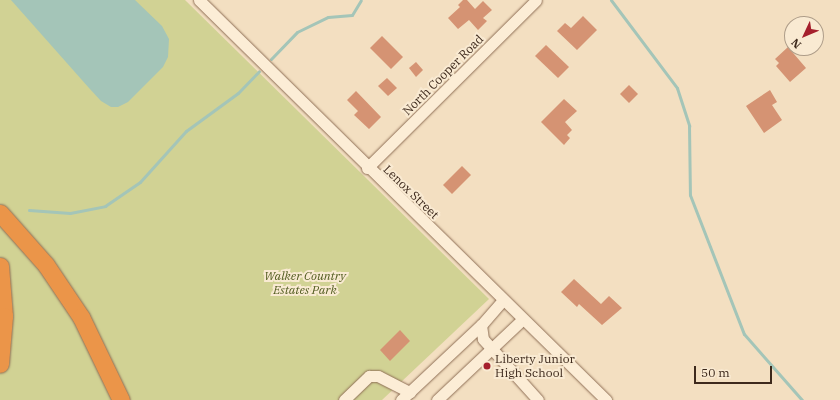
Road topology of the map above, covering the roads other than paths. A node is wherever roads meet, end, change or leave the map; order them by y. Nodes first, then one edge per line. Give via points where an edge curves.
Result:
1 (199, 0) edge
2 (536, 0) edge
3 (367, 168) junction
4 (0, 213) edge
5 (0, 266) edge
6 (503, 300) junction
7 (523, 319) junction
8 (481, 325) junction
9 (490, 350) junction
10 (0, 364) edge
11 (410, 392) junction
12 (121, 400) edge
13 (344, 400) edge
14 (401, 400) edge
15 (437, 400) edge
16 (538, 400) edge
17 (606, 400) edge

1 - 3 street, Lenox Street
2 - 3 street, North Cooper Road
3 - 6 street, Lenox Street
4 - 12 highway via 46,265 81,317
5 - 10 highway via 4,316
6 - 7 street, Lenox Street
6 - 8 street
7 - 9 street
7 - 17 street, Lenox Street
8 - 9 street via 483,339
8 - 11 street
9 - 15 street
9 - 16 street
11 - 13 street via 378,376 369,376
11 - 14 street

